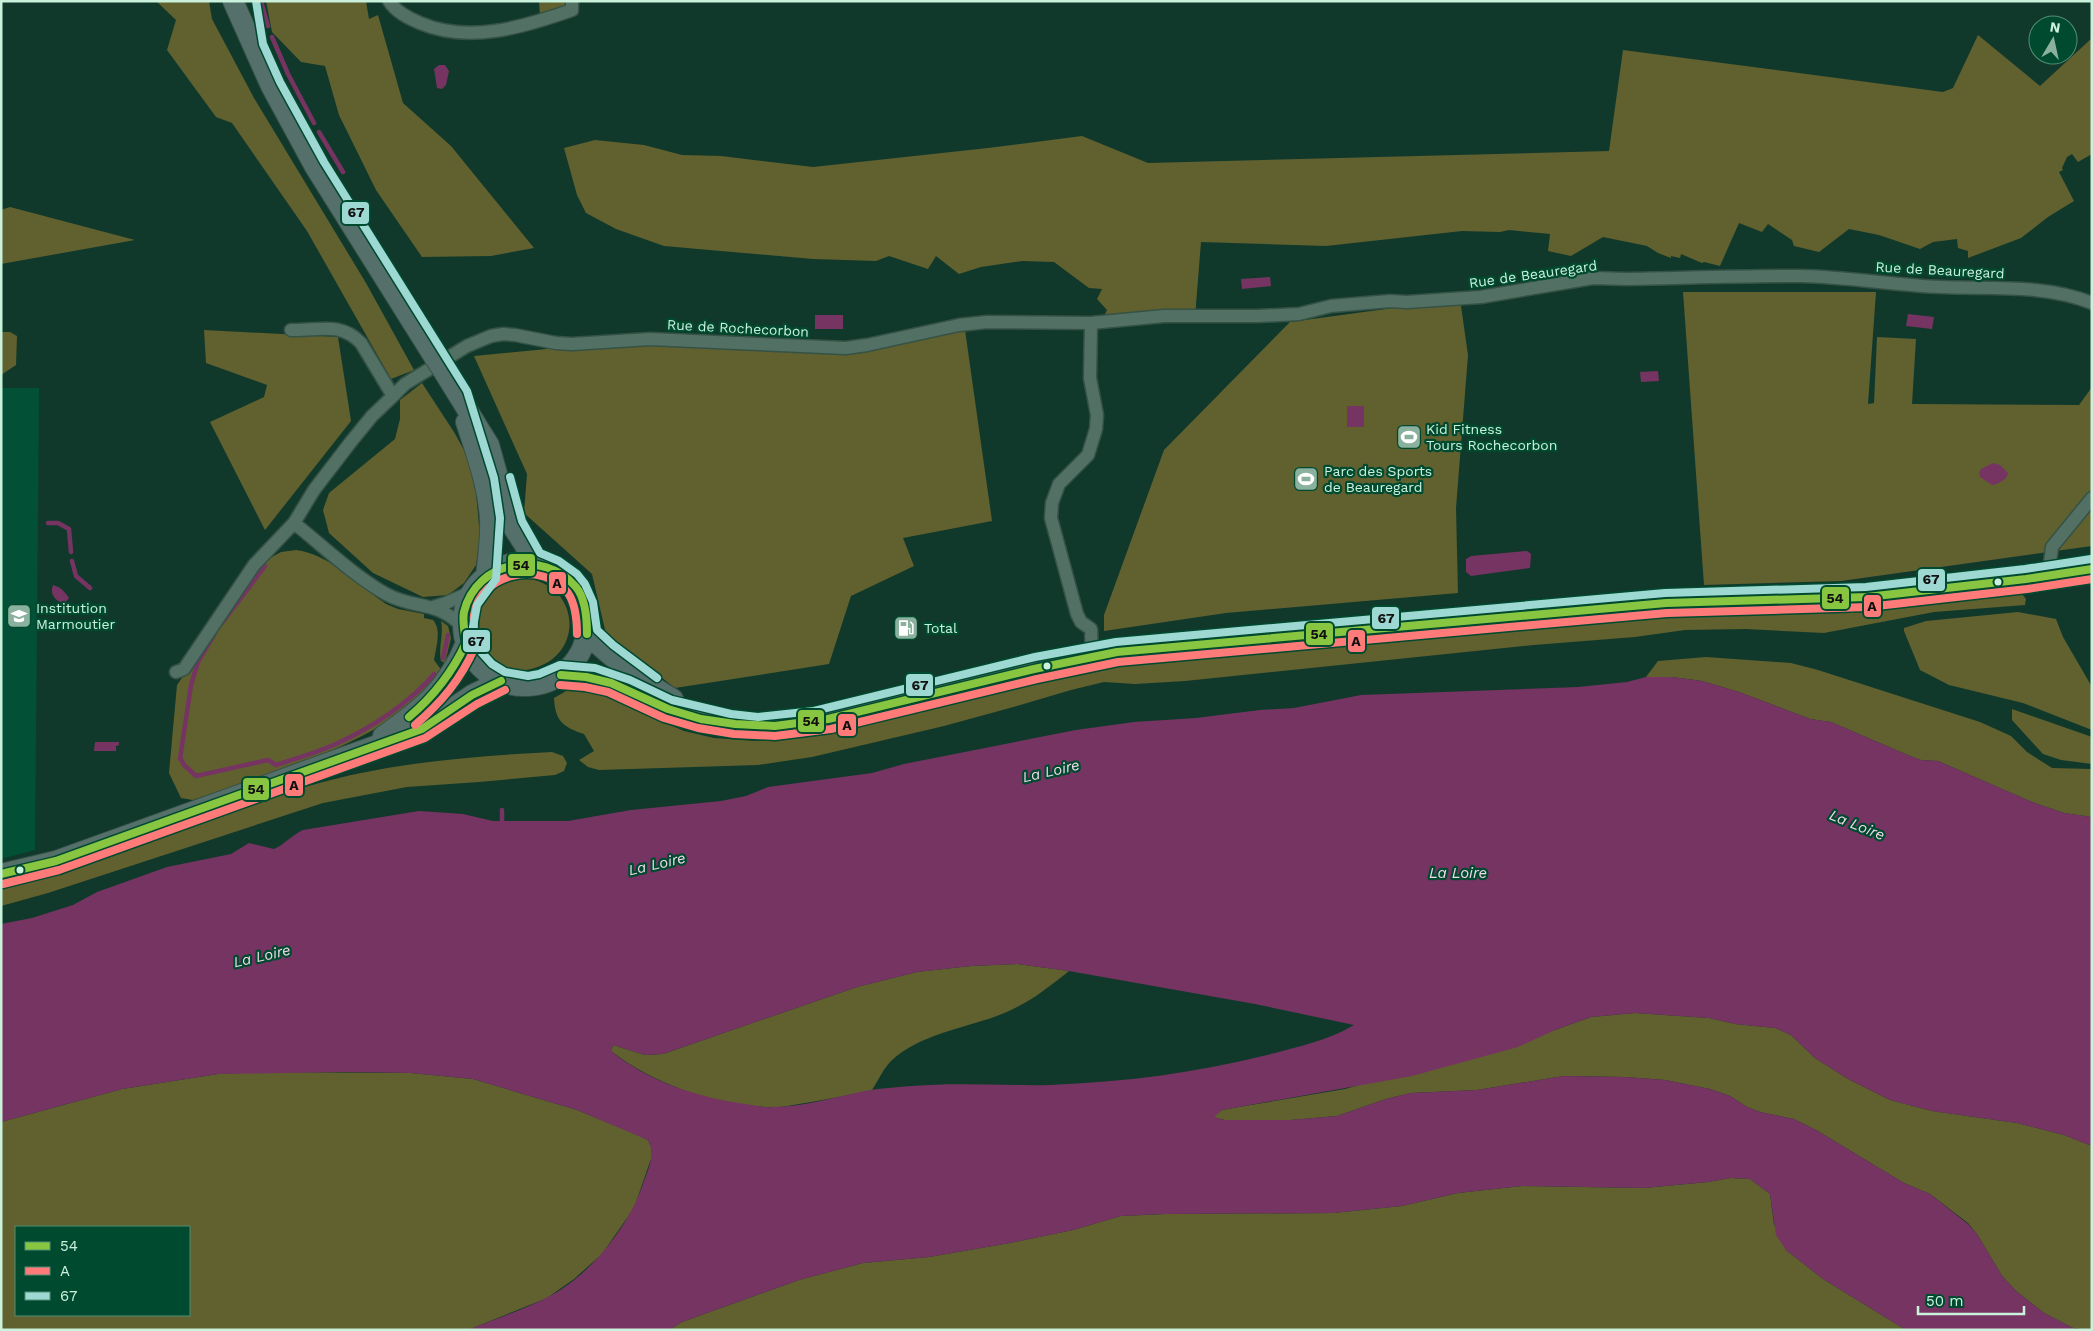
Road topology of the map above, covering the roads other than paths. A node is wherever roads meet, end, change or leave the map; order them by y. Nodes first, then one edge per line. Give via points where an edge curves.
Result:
1 (234, 1) edge
2 (246, 1) edge
3 (391, 4) edge
4 (572, 6) edge
5 (253, 47) junction
6 (2092, 303) edge
7 (1094, 322) junction
8 (291, 330) dead end
9 (457, 394) junction
10 (393, 396) junction
11 (2092, 498) edge
12 (294, 522) junction
13 (536, 563) junction
14 (2092, 569) edge
15 (2052, 576) junction
16 (479, 584) junction
17 (433, 606) junction
18 (587, 634) junction
19 (464, 635) junction
20 (1092, 656) junction
21 (176, 672) dead end
22 (561, 675) junction
23 (501, 681) junction
24 (704, 719) junction
25 (361, 751) junction
26 (1, 874) edge

1 - 5 main road
2 - 5 main road
3 - 4 street via 414,21 431,28 464,34 526,24
5 - 9 main road via 315,167
6 - 7 street, Rue de Beauregard via 2067,295 2019,289 1940,287 1801,276 1602,278 1481,297 1331,306 1299,314 1164,316
7 - 10 street, Rue de Rochecorbon via 987,322 846,348 650,339 572,344 503,334 467,346 405,384
7 - 20 street via 1090,378 1097,415 1096,429 1088,454 1059,484 1051,518 1076,614 1091,628
8 - 10 street via 338,329 354,336
9 - 13 main road via 489,445 511,524
9 - 16 main road via 479,461 488,503 490,534
10 - 12 street, Rue de Rochecorbon via 350,443
11 - 15 street via 2052,547
12 - 17 street via 387,595
12 - 21 street, Rue de Rochecorbon via 254,565 189,662
13 - 16 main road via 518,562 501,567
13 - 18 main road via 554,569 570,581 581,596 587,614
14 - 15 main road
15 - 20 main road via 1867,598 1666,603
16 - 17 street via 446,603
16 - 19 main road via 467,602
17 - 19 street via 454,618
18 - 22 main road via 582,650
18 - 24 main road via 631,672
19 - 23 main road via 474,659
19 - 25 main road via 452,673 440,690
20 - 24 main road via 816,721 758,727
22 - 23 main road via 542,684 528,686
22 - 24 main road via 608,682 669,709
23 - 25 main road via 472,695 422,729
25 - 26 main road via 56,860

